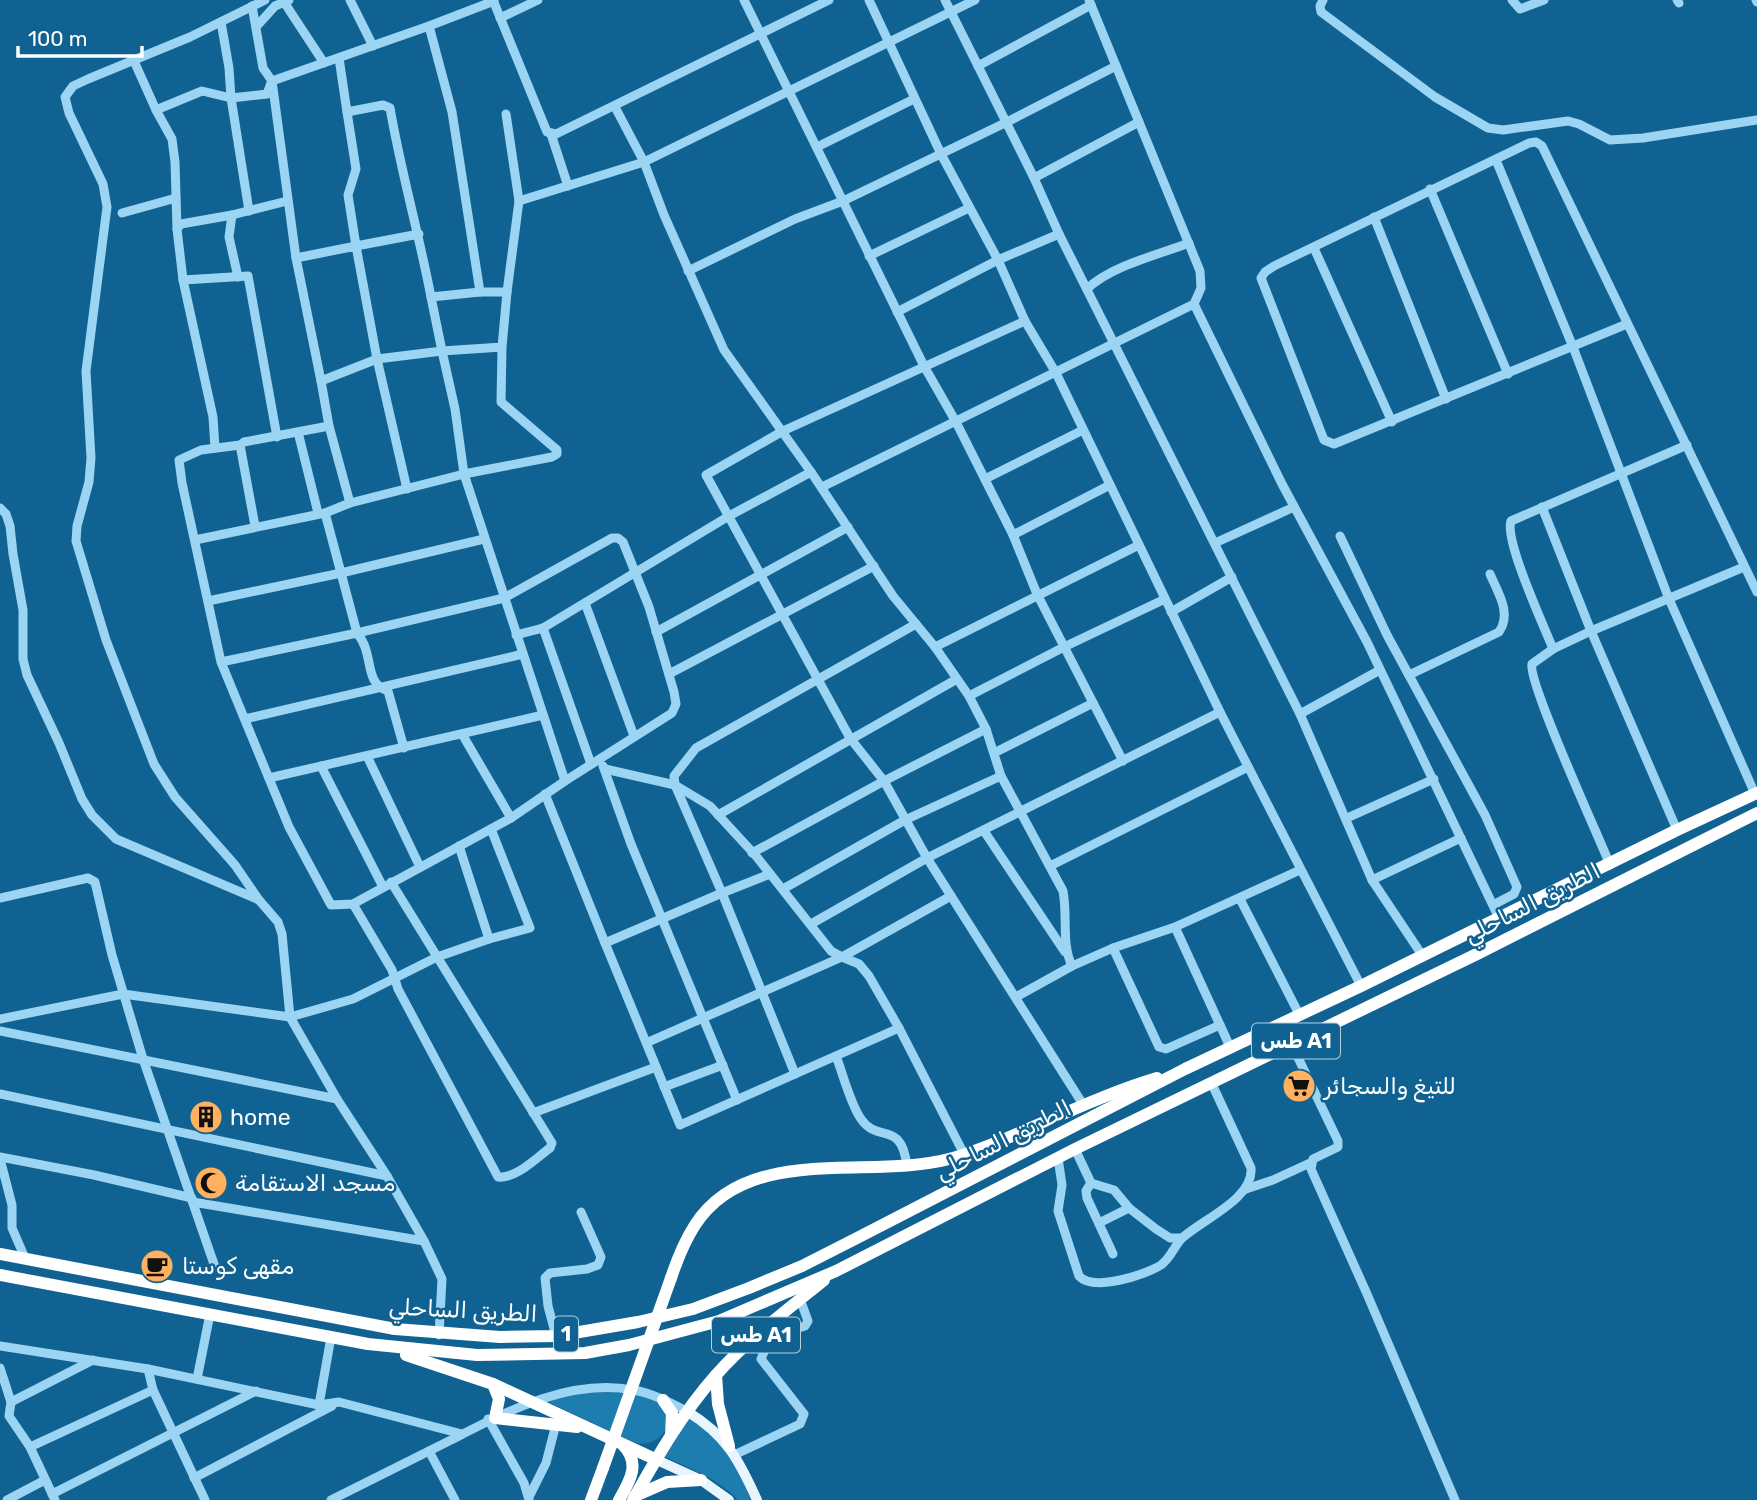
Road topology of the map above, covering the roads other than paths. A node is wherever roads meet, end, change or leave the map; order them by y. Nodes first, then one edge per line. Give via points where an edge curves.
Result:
1 (265, 0) edge
2 (350, 0) edge
3 (493, 0) edge
4 (538, 0) edge
5 (744, 0) edge
6 (829, 0) edge
7 (869, 0) edge
8 (945, 0) edge
9 (975, 0) edge
10 (1323, 0) edge
11 (1511, 0) edge
12 (1544, 0) edge
13 (287, 1) edge
14 (1090, 3) edge
15 (252, 6) junction
16 (950, 11) junction
17 (500, 18) junction
18 (220, 22) junction
19 (429, 26) junction
20 (256, 27) junction
21 (760, 34) junction
22 (888, 42) junction
23 (373, 46) junction
24 (339, 58) junction
25 (134, 61) junction
26 (324, 63) junction
27 (978, 66) junction
28 (1116, 66) junction
29 (272, 81) junction
30 (789, 91) junction
31 (231, 98) junction
32 (914, 99) junction
33 (615, 107) junction
34 (156, 110) junction
35 (346, 112) junction
36 (506, 114) dead end
37 (1757, 120) edge
38 (1139, 122) junction
39 (1005, 123) junction
40 (551, 134) junction
41 (817, 147) junction
42 (941, 154) junction
43 (1496, 160) junction
44 (644, 162) junction
45 (1034, 178) junction
46 (568, 186) junction
47 (1430, 189) junction
48 (176, 198) junction
49 (287, 201) junction
50 (519, 201) junction
51 (843, 201) junction
52 (969, 208) junction
53 (249, 211) junction
54 (122, 213) dead end
55 (232, 215) junction
56 (1374, 217) junction
57 (177, 229) junction
58 (418, 234) junction
59 (1059, 234) junction
60 (1189, 243) junction
61 (356, 246) junction
62 (1314, 248) junction
63 (869, 256) junction
64 (296, 258) junction
65 (999, 260) junction
66 (688, 271) junction
67 (238, 277) junction
68 (183, 280) junction
69 (1087, 289) junction
70 (480, 292) junction
71 (507, 292) junction
72 (431, 297) junction
73 (1194, 304) junction
74 (897, 312) junction
75 (1025, 321) junction
76 (1627, 324) junction
77 (1113, 342) junction
78 (1573, 346) junction
79 (502, 347) junction
80 (442, 351) junction
81 (377, 359) junction
82 (924, 366) junction
83 (1056, 373) junction
84 (1508, 374) junction
85 (321, 381) junction
86 (1446, 398) junction
87 (956, 422) junction
88 (1392, 422) junction
89 (329, 426) junction
90 (1083, 430) junction
91 (783, 431) junction
92 (298, 432) junction
93 (277, 437) junction
94 (240, 445) junction
95 (1687, 446) junction
96 (215, 448) junction
97 (811, 472) junction
98 (464, 474) junction
99 (1621, 474) junction
100 (985, 479) junction
101 (1110, 485) junction
102 (822, 487) junction
103 (407, 489) junction
104 (350, 503) junction
105 (1294, 507) junction
106 (1542, 507) junction
107 (0, 508) edge
108 (322, 513) junction
109 (729, 516) junction
110 (255, 526) junction
111 (848, 527) junction
112 (1013, 535) junction
113 (1340, 536) dead end
114 (484, 539) junction
115 (195, 540) junction
116 (1215, 543) junction
117 (1139, 545) junction
118 (873, 566) junction
119 (1744, 567) junction
120 (635, 572) junction
121 (341, 573) junction
122 (1490, 574) dead end
123 (760, 575) junction
124 (1232, 577) junction
125 (1757, 592) edge
126 (1037, 594) junction
127 (504, 598) junction
128 (1165, 599) junction
129 (1669, 599) junction
130 (208, 601) junction
131 (585, 603) junction
132 (1171, 611) junction
133 (782, 614) junction
134 (916, 624) junction
135 (543, 628) junction
136 (1591, 631) junction
137 (656, 632) junction
138 (357, 633) junction
139 (516, 635) junction
140 (1064, 646) junction
141 (935, 647) junction
142 (1553, 649) junction
143 (523, 654) junction
144 (221, 662) junction
145 (1380, 670) junction
146 (669, 674) junction
147 (1409, 675) junction
148 (957, 679) junction
149 (818, 681) junction
150 (378, 688) junction
151 (969, 696) junction
152 (1093, 703) junction
153 (1220, 712) junction
154 (1300, 714) junction
155 (543, 715) junction
156 (245, 719) junction
157 (986, 729) junction
158 (462, 734) junction
159 (635, 736) junction
160 (849, 738) junction
161 (404, 747) junction
162 (994, 753) junction
163 (367, 756) junction
164 (600, 758) junction
165 (1123, 761) junction
166 (590, 764) junction
167 (321, 766) junction
168 (1248, 767) junction
169 (605, 769) junction
170 (1001, 776) junction
171 (269, 778) junction
172 (1434, 779) junction
173 (565, 780) junction
174 (884, 781) junction
175 (675, 785) junction
176 (1756, 793) edge
177 (545, 794) junction
178 (1022, 812) junction
179 (1757, 813) edge
180 (718, 815) junction
181 (510, 818) junction
182 (1347, 818) junction
183 (905, 820) junction
184 (491, 829) junction
185 (1677, 830) junction
186 (984, 831) junction
187 (1461, 838) junction
188 (459, 846) junction
189 (752, 853) junction
190 (927, 858) junction
191 (1610, 865) junction
192 (1050, 866) junction
193 (420, 867) junction
194 (1300, 870) junction
195 (770, 874) junction
196 (1372, 880) junction
197 (387, 885) junction
198 (783, 889) junction
199 (722, 893) junction
200 (951, 896) junction
201 (0, 897) edge
202 (1240, 899) junction
203 (259, 900) junction
204 (353, 904) junction
205 (1493, 905) junction
206 (661, 917) junction
207 (1499, 918) junction
208 (811, 924) junction
209 (1175, 927) junction
210 (489, 939) junction
211 (605, 943) junction
212 (1113, 948) junction
213 (1065, 952) junction
214 (1422, 955) junction
215 (437, 957) junction
216 (842, 957) junction
217 (1072, 966) junction
218 (394, 979) junction
219 (1362, 986) junction
220 (762, 993) junction
221 (123, 994) junction
222 (1016, 997) junction
223 (1300, 1016) junction
224 (290, 1017) junction
225 (703, 1018) junction
226 (0, 1019) edge
227 (1220, 1025) junction
228 (899, 1028) junction
229 (0, 1031) edge
230 (646, 1043) junction
231 (1291, 1043) junction
232 (1231, 1049) junction
233 (836, 1056) junction
234 (143, 1059) junction
235 (723, 1065) junction
236 (656, 1067) junction
237 (1185, 1069) junction
238 (795, 1074) junction
239 (1211, 1082) junction
240 (664, 1087) junction
241 (0, 1094) edge
242 (337, 1099) junction
243 (737, 1100) junction
244 (1084, 1106) junction
245 (534, 1113) junction
246 (167, 1129) junction
247 (1075, 1149) junction
248 (964, 1154) junction
249 (0, 1158) edge
250 (1058, 1158) junction
251 (1310, 1163) junction
252 (907, 1166) junction
253 (387, 1176) junction
254 (1091, 1183) junction
255 (1246, 1189) junction
256 (192, 1200) junction
257 (1129, 1208) junction
258 (581, 1212) dead end
259 (1098, 1223) junction
260 (1182, 1238) junction
261 (424, 1241) junction
262 (0, 1254) edge
263 (1113, 1254) dead end
264 (25, 1258) junction
265 (215, 1268) dead end
266 (836, 1271) junction
267 (0, 1276) edge
268 (800, 1299) junction
269 (210, 1314) junction
270 (439, 1335) junction
271 (556, 1335) junction
272 (331, 1337) junction
273 (368, 1344) junction
274 (0, 1346) edge
275 (93, 1360) junction
276 (0, 1367) edge
277 (148, 1369) junction
278 (716, 1375) junction
279 (197, 1379) junction
280 (493, 1384) junction
281 (153, 1390) junction
282 (256, 1391) junction
283 (663, 1400) junction
284 (11, 1402) junction
285 (339, 1402) junction
286 (534, 1402) junction
287 (319, 1405) junction
288 (688, 1412) junction
289 (3, 1418) edge
290 (491, 1419) junction
291 (556, 1424) junction
292 (588, 1429) junction
293 (172, 1434) junction
294 (462, 1434) junction
295 (670, 1438) junction
296 (623, 1444) junction
297 (30, 1447) junction
298 (429, 1451) junction
299 (732, 1451) junction
300 (657, 1460) junction
301 (194, 1478) junction
302 (45, 1480) junction
303 (701, 1480) junction
304 (53, 1497) edge
305 (529, 1498) edge
306 (634, 1498) edge
307 (724, 1498) edge
308 (7, 1500) edge
309 (205, 1500) edge
310 (331, 1500) edge
311 (455, 1500) edge
312 (591, 1500) edge
313 (620, 1500) edge
314 (757, 1500) edge
315 (1455, 1500) edge

1 - 15 street
2 - 23 street
3 - 17 street
3 - 19 street
4 - 17 street
5 - 21 street
6 - 21 street
7 - 22 street
8 - 16 street
9 - 16 street
10 - 37 street via 1321,12 1482,127 1503,130 1568,121 1610,140
11 - 12 street via 1520,9
13 - 20 street via 275,6
13 - 26 street
14 - 27 street
14 - 28 street
15 - 18 street
15 - 20 street
16 - 22 street
16 - 27 street
17 - 40 street
18 - 25 street
18 - 31 street
19 - 23 street
19 - 70 street via 452,112
20 - 29 street via 263,68
21 - 30 street
21 - 33 street
22 - 30 street
22 - 32 street
23 - 24 street
24 - 26 street
24 - 35 street
25 - 34 street
25 - 203 street via 73,86 65,97 103,184 107,207 86,371 92,458 76,541 106,640 154,764 175,797 235,865
26 - 29 street
27 - 39 street
28 - 38 street
28 - 39 street
29 - 31 street via 267,94
29 - 49 street
30 - 41 street
30 - 44 street
31 - 34 street via 202,91
31 - 53 street
32 - 41 street
32 - 42 street
33 - 40 street
33 - 44 street
34 - 48 street via 172,139
35 - 58 street via 383,105 390,108
35 - 61 street via 356,169 348,195
36 - 50 street
38 - 45 street
38 - 60 street
39 - 42 street
39 - 45 street
40 - 46 street
41 - 51 street
42 - 51 street
42 - 52 street
43 - 47 street
43 - 76 street via 1529,143 1542,146
43 - 78 street
44 - 46 street
44 - 66 street
45 - 59 street
46 - 50 street
47 - 56 street
47 - 84 street
48 - 54 street
48 - 57 street
49 - 53 street
49 - 64 street
50 - 71 street
51 - 63 street
51 - 66 street
52 - 63 street
52 - 65 street
53 - 55 street
55 - 57 street via 181,224
55 - 67 street via 229,237
56 - 62 street
56 - 86 street
57 - 68 street
58 - 61 street
58 - 72 street
59 - 65 street
59 - 69 street
60 - 69 street via 1109,273
60 - 73 street via 1201,279
61 - 64 street
61 - 81 street
62 - 88 street
62 - 88 street via 1274,266 1261,278 1324,440 1340,444
63 - 74 street
64 - 85 street
65 - 74 street
65 - 75 street
66 - 91 street via 724,350
67 - 68 street
67 - 93 street via 248,276
68 - 96 street via 213,416
69 - 77 street
70 - 71 street
70 - 72 street
71 - 79 street
72 - 80 street
73 - 77 street
73 - 105 street
74 - 82 street
75 - 82 street
75 - 83 street
76 - 78 street
76 - 95 street
77 - 83 street
77 - 116 street
78 - 84 street
78 - 99 street
79 - 80 street
79 - 98 street via 501,402 557,454
80 - 81 street
80 - 98 street
81 - 85 street
81 - 103 street
82 - 87 street
82 - 91 street
83 - 87 street
83 - 90 street
84 - 86 street
85 - 89 street
86 - 88 street
87 - 100 street
87 - 102 street
89 - 92 street
89 - 104 street
90 - 100 street
90 - 101 street
91 - 97 street
91 - 109 street via 706,475
92 - 93 street
92 - 108 street
93 - 94 street
94 - 96 street
94 - 110 street
95 - 99 street
95 - 119 street
96 - 115 street via 179,460
97 - 102 street
97 - 109 street
98 - 103 street
98 - 114 street
99 - 106 street
99 - 129 street
100 - 112 street
101 - 112 street
101 - 117 street
102 - 111 street
103 - 104 street
104 - 108 street
105 - 116 street
105 - 145 street
106 - 136 street
106 - 142 street via 1516,517 1508,531
107 - 203 street via 10,526 27,675 92,815 116,839
108 - 110 street
108 - 121 street
109 - 120 street
109 - 123 street
110 - 115 street
111 - 118 street
111 - 123 street
112 - 126 street
113 - 147 street
114 - 121 street
114 - 127 street
115 - 130 street
116 - 124 street
117 - 126 street
117 - 128 street
118 - 133 street
118 - 134 street
119 - 125 street
119 - 129 street
120 - 127 street via 622,541 612,538
120 - 131 street
120 - 137 street
121 - 130 street
121 - 138 street
122 - 147 street via 1504,609 1505,624 1499,632
123 - 133 street
123 - 137 street
124 - 132 street
124 - 154 street
126 - 140 street
126 - 141 street
127 - 138 street
127 - 139 street
128 - 132 street
128 - 140 street
129 - 136 street
129 - 176 street
130 - 144 street
131 - 135 street
131 - 159 street
132 - 153 street
133 - 146 street
133 - 149 street
134 - 141 street
134 - 149 street
135 - 139 street
135 - 166 street
136 - 142 street
136 - 185 street
137 - 146 street
138 - 144 street
138 - 150 street via 366,643
139 - 143 street
140 - 151 street
140 - 152 street
141 - 148 street
142 - 191 street via 1532,664 1531,673
143 - 150 street
143 - 155 street
144 - 156 street
145 - 154 street
145 - 172 street
146 - 159 street via 675,709
147 - 205 street via 1485,815 1517,887 1514,894
148 - 151 street
148 - 160 street
149 - 160 street
149 - 175 street via 696,748 674,776
150 - 156 street
150 - 161 street via 388,691
151 - 157 street
152 - 162 street
152 - 165 street
153 - 165 street
153 - 168 street
154 - 182 street
155 - 158 street
155 - 173 street
156 - 171 street
157 - 162 street
157 - 174 street
158 - 161 street
158 - 181 street
159 - 164 street
160 - 174 street
160 - 180 street
161 - 163 street
162 - 170 street
163 - 167 street
163 - 193 street
164 - 166 street
164 - 169 street
165 - 178 street
166 - 173 street
167 - 171 street
167 - 197 street
168 - 192 street
168 - 194 street
169 - 175 street
169 - 206 street
170 - 178 street
170 - 183 street
171 - 204 street via 289,827 331,905
172 - 182 street
172 - 187 street
173 - 177 street
174 - 183 street
174 - 189 street
175 - 180 street
175 - 199 street
176 - 185 highway, الطريق الساحلي / طس A1
177 - 181 street
177 - 211 street
178 - 186 street
178 - 192 street
179 - 231 highway, الطريق الساحلي / طس A1
180 - 189 street
181 - 184 street
182 - 196 street
183 - 190 street
183 - 198 street
184 - 188 street
184 - 210 street via 530,928
185 - 191 highway, الطريق الساحلي / طس A1
186 - 190 street
186 - 213 street
187 - 196 street
187 - 205 street
188 - 193 street
188 - 210 street
189 - 195 street
190 - 200 street
190 - 208 street
191 - 207 highway, الطريق الساحلي / طس A1
192 - 213 street via 1067,910
193 - 197 street
194 - 202 street
194 - 219 street
195 - 198 street
195 - 199 street
196 - 214 street
197 - 204 street
197 - 215 street
198 - 208 street
199 - 206 street
199 - 220 street
200 - 216 street
200 - 222 street
201 - 221 street via 92,879
202 - 209 street
202 - 223 street
203 - 224 street via 282,934
204 - 218 street
205 - 207 street
206 - 211 street
206 - 225 street
207 - 214 highway, الطريق الساحلي / طس A1
208 - 216 street via 831,951
209 - 212 street
209 - 227 street
210 - 215 street
211 - 230 street
212 - 217 street
212 - 227 street via 1160,1047 1166,1049
213 - 217 street
214 - 219 highway, الطريق الساحلي / طس A1
215 - 218 street
215 - 245 street
216 - 220 street
216 - 228 street via 859,964 869,976
217 - 222 street
218 - 224 street via 353,999
218 - 245 street via 498,1177 513,1174 550,1148 552,1143
219 - 223 highway, الطريق الساحلي / طس A1
220 - 225 street
220 - 238 street
221 - 224 street
221 - 226 street
221 - 234 street
222 - 244 street
223 - 232 highway, الطريق الساحلي / طس A1
224 - 242 street
225 - 230 street
225 - 235 street
227 - 232 street
228 - 233 street
228 - 248 street
229 - 234 street
230 - 236 street
231 - 239 highway, الطريق الساحلي / طس A1
231 - 251 street via 1338,1141 1335,1150
232 - 237 highway, الطريق الساحلي / طس A1
233 - 238 street
233 - 252 street via 860,1118 868,1127 898,1138
234 - 242 street
234 - 246 street
235 - 240 street
235 - 243 street
236 - 240 street
236 - 245 street
237 - 244 highway
237 - 271 highway, الطريق الساحلي / 1 via 859,1237 749,1288 682,1312
238 - 243 street
239 - 247 highway, الطريق الساحلي / طس A1
239 - 255 street via 1251,1168
240 - 243 street via 680,1125
241 - 246 street
242 - 253 street
244 - 248 highway
246 - 253 street
246 - 256 street
247 - 250 highway, الطريق الساحلي / طس A1
247 - 254 street
248 - 252 highway
249 - 256 street
249 - 264 street via 12,1205 12,1228
250 - 260 street via 1062,1172 1060,1218 1083,1280 1102,1283 1159,1266
250 - 266 highway, الطريق الساحلي / طس A1
251 - 255 street
251 - 315 street
252 - 312 highway, bridge via 808,1168 761,1177 716,1202 696,1223 681,1249
253 - 261 street
254 - 257 street via 1114,1190
254 - 259 street via 1087,1198
255 - 260 street
256 - 261 street
256 - 265 street
257 - 259 street
257 - 260 street via 1170,1238
258 - 271 street via 601,1257 598,1265 550,1273 545,1278
259 - 263 street
261 - 270 street via 442,1279
262 - 264 highway, الطريق الساحلي / 1
264 - 270 highway, الطريق الساحلي / 1
266 - 268 highway, الطريق الساحلي / طس A1
266 - 273 highway, الطريق الساحلي / 1 via 719,1321 585,1353 477,1355
267 - 269 highway, الطريق الساحلي / 1
268 - 278 highway, الطريق الساحلي / طس A1
268 - 299 street via 808,1321 805,1326 774,1340 761,1359 804,1419 789,1430
269 - 272 highway, الطريق الساحلي / 1
269 - 279 street
270 - 271 highway, الطريق الساحلي / 1
272 - 273 highway, الطريق الساحلي / 1
272 - 287 street
273 - 280 highway
274 - 275 street
275 - 277 street
275 - 284 street
276 - 284 street
277 - 279 street
277 - 281 street
278 - 288 highway, الطريق الساحلي / طس A1
278 - 299 highway via 718,1404
279 - 282 street
280 - 286 highway
280 - 290 highway via 499,1399
281 - 293 street
281 - 297 street
282 - 287 street
282 - 293 street
283 - 286 street via 612,1387
283 - 288 street
283 - 295 highway via 673,1419
284 - 289 street
285 - 287 street
285 - 294 street
285 - 301 street
286 - 290 street
286 - 292 highway
288 - 295 highway, الطريق الساحلي / طس A1
288 - 299 main road via 718,1433
289 - 297 street
290 - 291 highway
290 - 294 street
290 - 305 street
291 - 292 highway
291 - 305 street via 546,1463
292 - 296 highway
293 - 301 street
293 - 304 street
294 - 298 street
295 - 300 highway, الطريق الساحلي / طس A1
296 - 300 highway
296 - 313 highway via 634,1465
297 - 302 street
298 - 310 street
298 - 311 street
299 - 314 main road
300 - 303 main road
300 - 306 highway, الطريق الساحلي / طس A1
301 - 309 street
302 - 304 street
302 - 308 street
303 - 306 highway via 667,1482
303 - 307 main road

